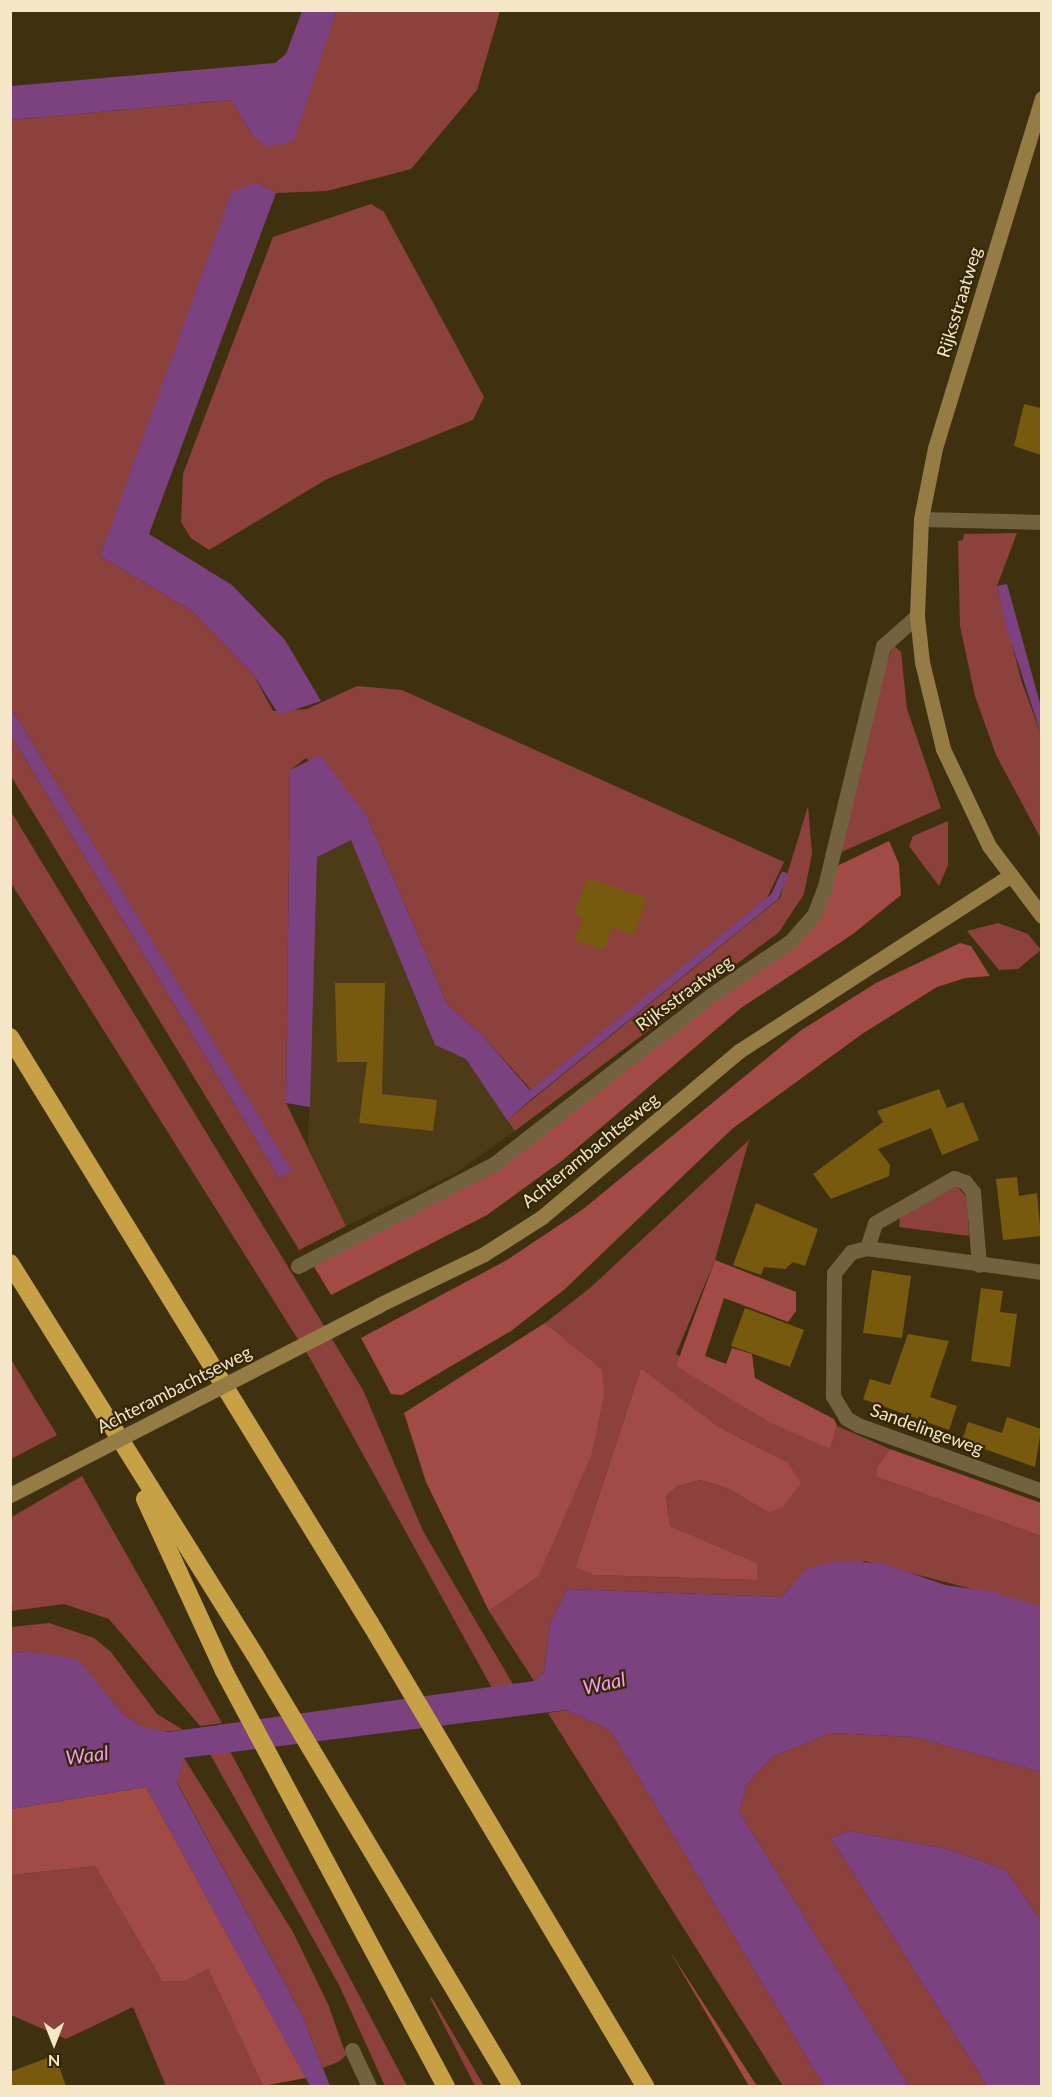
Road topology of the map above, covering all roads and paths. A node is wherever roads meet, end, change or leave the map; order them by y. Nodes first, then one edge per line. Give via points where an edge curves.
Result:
1 (1041, 98) edge
2 (921, 519) junction
3 (1041, 522) edge
4 (917, 616) junction
5 (1009, 876) junction
6 (1041, 916) edge
7 (10, 1037) edge
8 (867, 1248) junction
9 (10, 1263) edge
10 (979, 1264) junction
11 (298, 1266) dead end
12 (1041, 1272) edge
13 (116, 1434) junction
14 (1041, 1491) edge
15 (10, 1496) edge
16 (352, 2050) dead end
17 (369, 2086) edge
18 (446, 2086) edge
19 (512, 2086) edge
20 (645, 2086) edge

1 - 2 street, Rijksstraatweg via 935,448
2 - 3 street
2 - 4 street, Rijksstraatweg
4 - 5 street, Rijksstraatweg via 922,662 943,749
4 - 11 street, Rijksstraatweg via 883,646 825,886 814,915 791,941 711,995 494,1164
5 - 6 street, Rijksstraatweg
5 - 15 street, Achterambachtseweg, bridge via 739,1051 542,1217 484,1254
7 - 20 highway via 458,1768
8 - 10 street
8 - 10 street via 875,1223 940,1182 954,1178 965,1182 972,1192
8 - 14 street, Sandelingeweg via 851,1252 834,1273 833,1396 837,1408 858,1425
9 - 13 highway
10 - 12 street
13 - 18 highway via 224,1671 302,1810
13 - 19 highway via 255,1655
16 - 17 street

